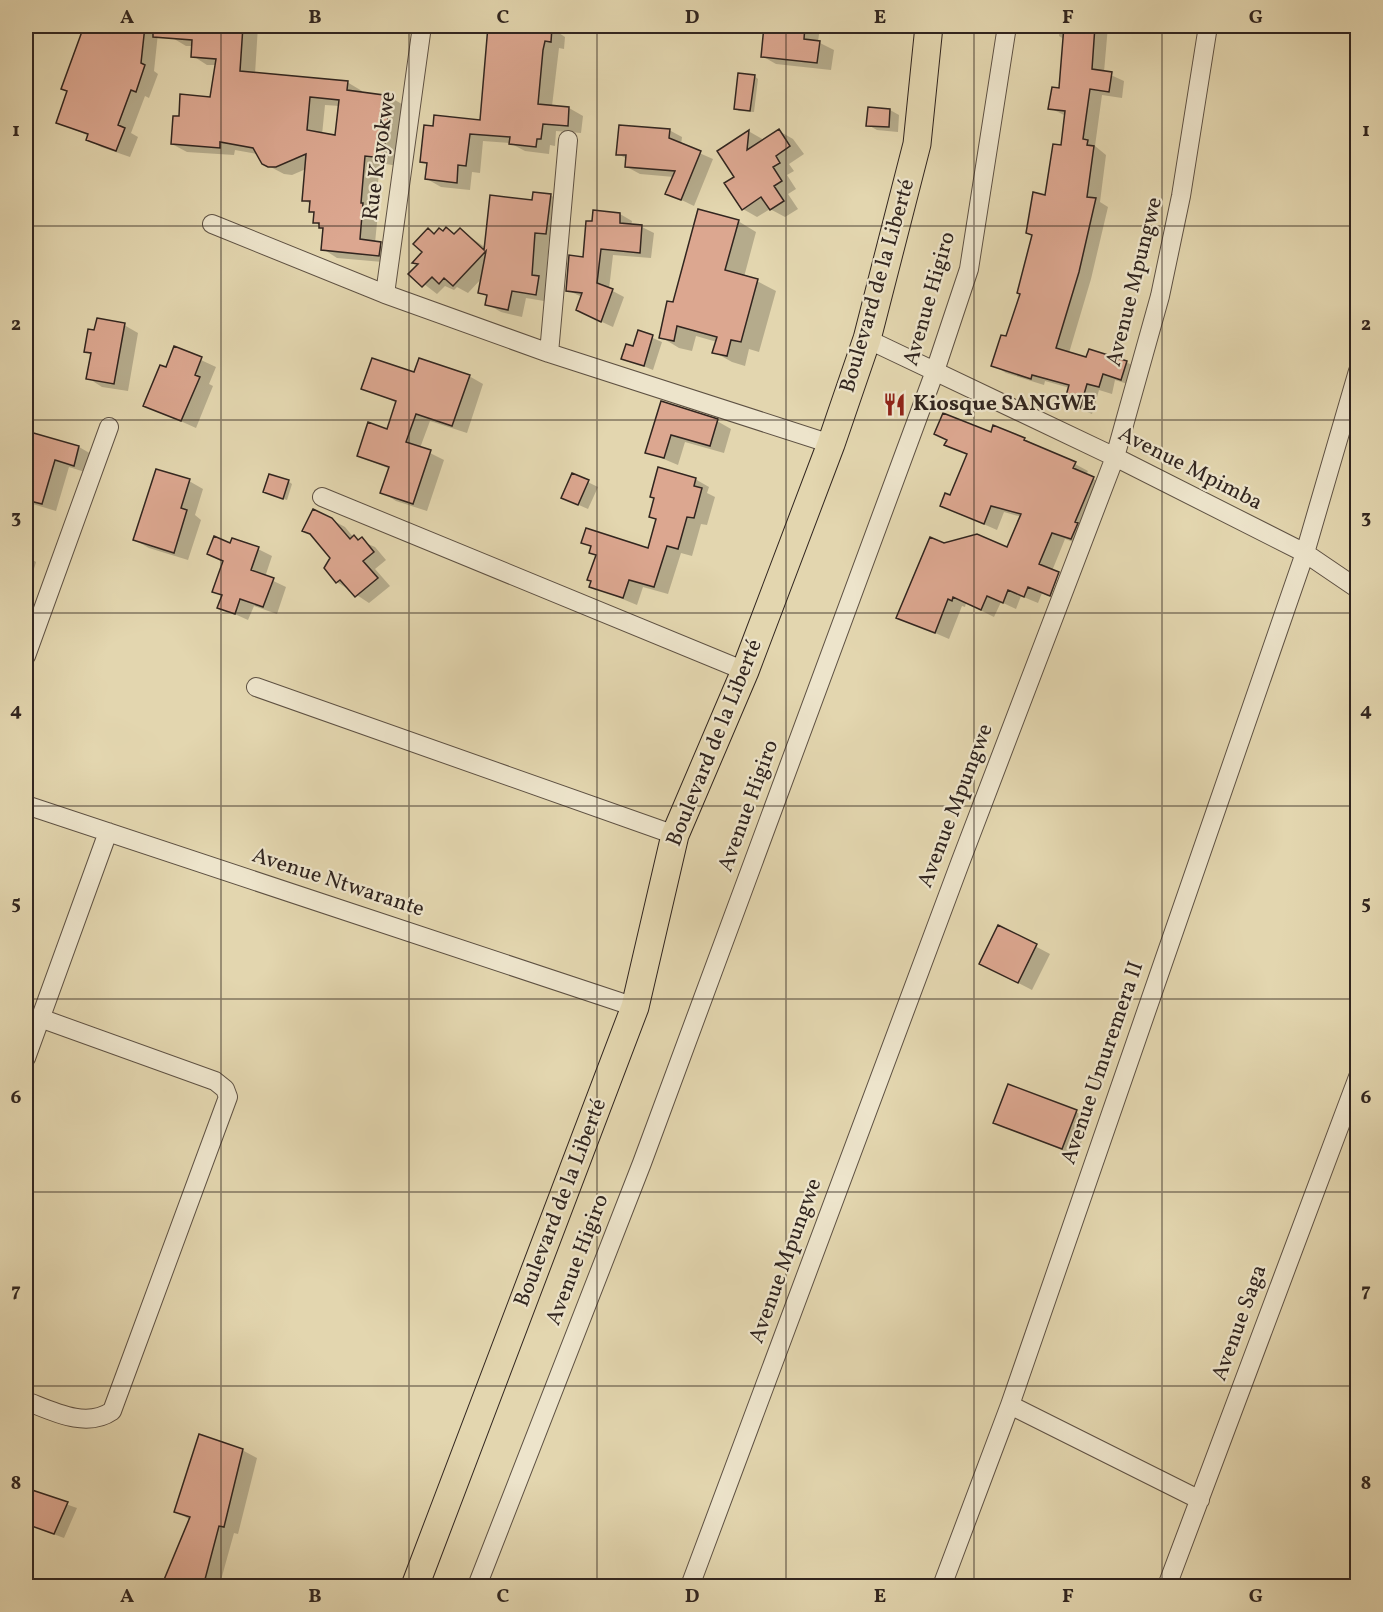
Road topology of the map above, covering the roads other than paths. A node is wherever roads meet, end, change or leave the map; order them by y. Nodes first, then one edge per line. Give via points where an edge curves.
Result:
1 (422, 26) edge
2 (929, 26) edge
3 (1007, 26) edge
4 (1208, 26) edge
5 (568, 140) dead end
6 (212, 224) dead end
7 (385, 294) junction
8 (867, 339) junction
9 (549, 353) junction
10 (935, 371) junction
11 (1358, 371) edge
12 (109, 427) dead end
13 (831, 444) junction
14 (1115, 458) junction
15 (322, 497) dead end
16 (1305, 553) junction
17 (1358, 589) edge
18 (26, 656) edge
19 (745, 671) junction
20 (256, 687) dead end
21 (26, 805) edge
22 (108, 832) junction
23 (675, 835) junction
24 (635, 1007) junction
25 (40, 1018) junction
26 (26, 1058) edge
27 (1358, 1077) edge
28 (26, 1401) edge
29 (1010, 1405) junction
30 (1200, 1500) junction
31 (416, 1587) edge
32 (477, 1587) edge
33 (690, 1587) edge
34 (942, 1587) edge
35 (1167, 1587) edge

1 - 7 street, Rue Kayokwe
2 - 8 highway, Boulevard de la Liberté via 917,144
3 - 10 street, Avenue Higiro via 969,269
4 - 14 street, Avenue Mpungwe via 1181,196 1160,296
5 - 9 street
6 - 7 street
7 - 9 street
8 - 10 street, Avenue Mpimba
8 - 13 highway, Boulevard de la Liberté
9 - 13 street
10 - 14 street, Avenue Mpimba
10 - 32 street, Avenue Higiro via 642,1163
11 - 16 street, Avenue Umuremera II
12 - 18 street
13 - 19 highway, Boulevard de la Liberté
14 - 16 street, Avenue Mpimba
14 - 33 street, Avenue Mpungwe
15 - 19 street
16 - 17 street, Avenue Mpimba
16 - 29 street, Avenue Umuremera II
19 - 23 highway, Boulevard de la Liberté
20 - 23 street
21 - 22 street, Avenue Ntwarante
22 - 24 street, Avenue Ntwarante
22 - 25 street
23 - 24 highway, Boulevard de la Liberté
24 - 31 highway, Boulevard de la Liberté
25 - 26 street
25 - 28 street via 215,1081 228,1097 112,1411 103,1418 64,1416
27 - 30 street, Avenue Saga
29 - 30 street
29 - 34 street, Avenue Umuremera II
30 - 35 street, Avenue Saga

